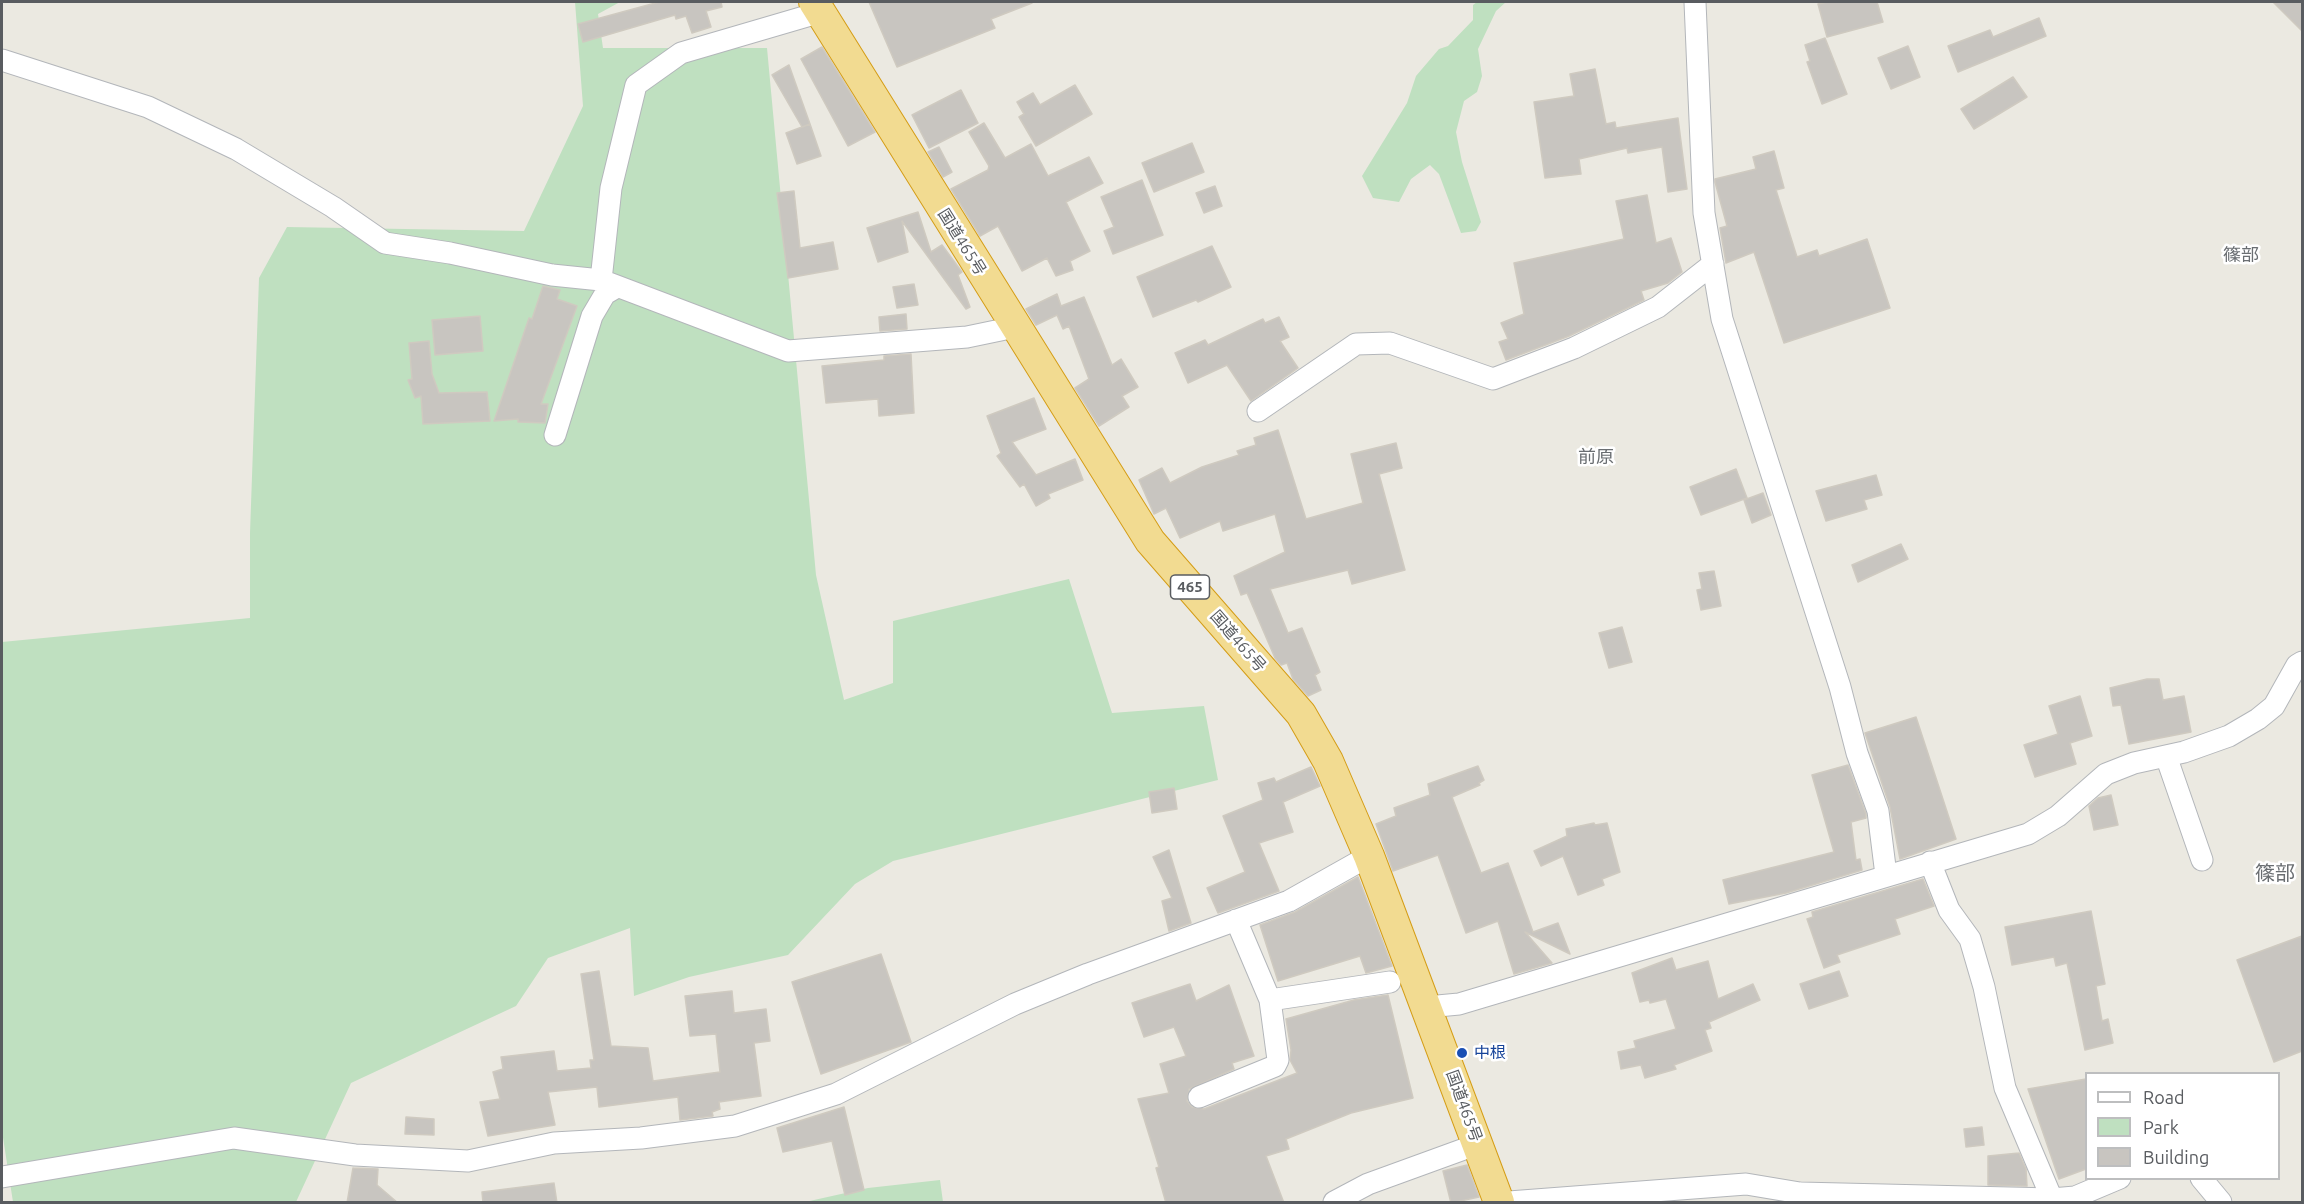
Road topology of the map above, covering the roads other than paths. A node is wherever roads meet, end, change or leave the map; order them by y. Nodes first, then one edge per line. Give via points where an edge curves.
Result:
1 (1695, 2) edge
2 (818, 7) edge
3 (2, 60) edge
4 (1713, 264) junction
5 (609, 283) junction
6 (1015, 327) junction
7 (1258, 411) dead end
8 (555, 435) dead end
9 (2302, 662) edge
10 (2166, 756) junction
11 (1369, 856) junction
12 (2202, 860) dead end
13 (1930, 862) junction
14 (1886, 875) junction
15 (1236, 920) junction
16 (1390, 982) dead end
17 (1270, 1000) junction
18 (1427, 1007) junction
19 (1199, 1097) dead end
20 (1478, 1144) junction
21 (2, 1177) edge
22 (2118, 1180) edge
23 (2202, 1180) edge
24 (2052, 1199) junction
25 (1334, 1203) edge
26 (1499, 1203) edge
27 (1509, 1203) edge
28 (2221, 1203) edge

1 - 4 street via 1704,213
2 - 5 street via 681,54 636,85 611,188
2 - 6 highway, 国道465号 / 465
3 - 5 street via 148,107 207,135 323,201 385,243
4 - 7 street via 1658,307 1574,348 1493,379 1390,344 1356,344
4 - 14 street via 1722,319 1878,811
5 - 6 street via 788,351 967,337
5 - 8 street via 592,316
6 - 11 highway, 国道465号 / 465 via 1150,541 1301,714 1328,761
9 - 10 street via 2274,706 2258,719 2229,736
10 - 12 street
10 - 13 street via 2106,774 2058,816 2028,834
11 - 15 street via 1289,901
11 - 18 highway, 国道465号 / 465
13 - 14 street
13 - 24 street via 1949,910 1970,939 2005,1088
14 - 18 street via 1459,1004
15 - 17 street
15 - 21 street via 1015,1004 836,1094 735,1126 641,1138 554,1143 468,1161 355,1155 234,1138
16 - 17 street
17 - 19 street via 1278,1060 1275,1066
18 - 20 highway, 国道465号 / 465
20 - 25 street via 1368,1184
20 - 26 highway, 国道465号 / 465
22 - 24 street via 2075,1197
23 - 28 street
24 - 27 street via 1800,1193 1746,1184

